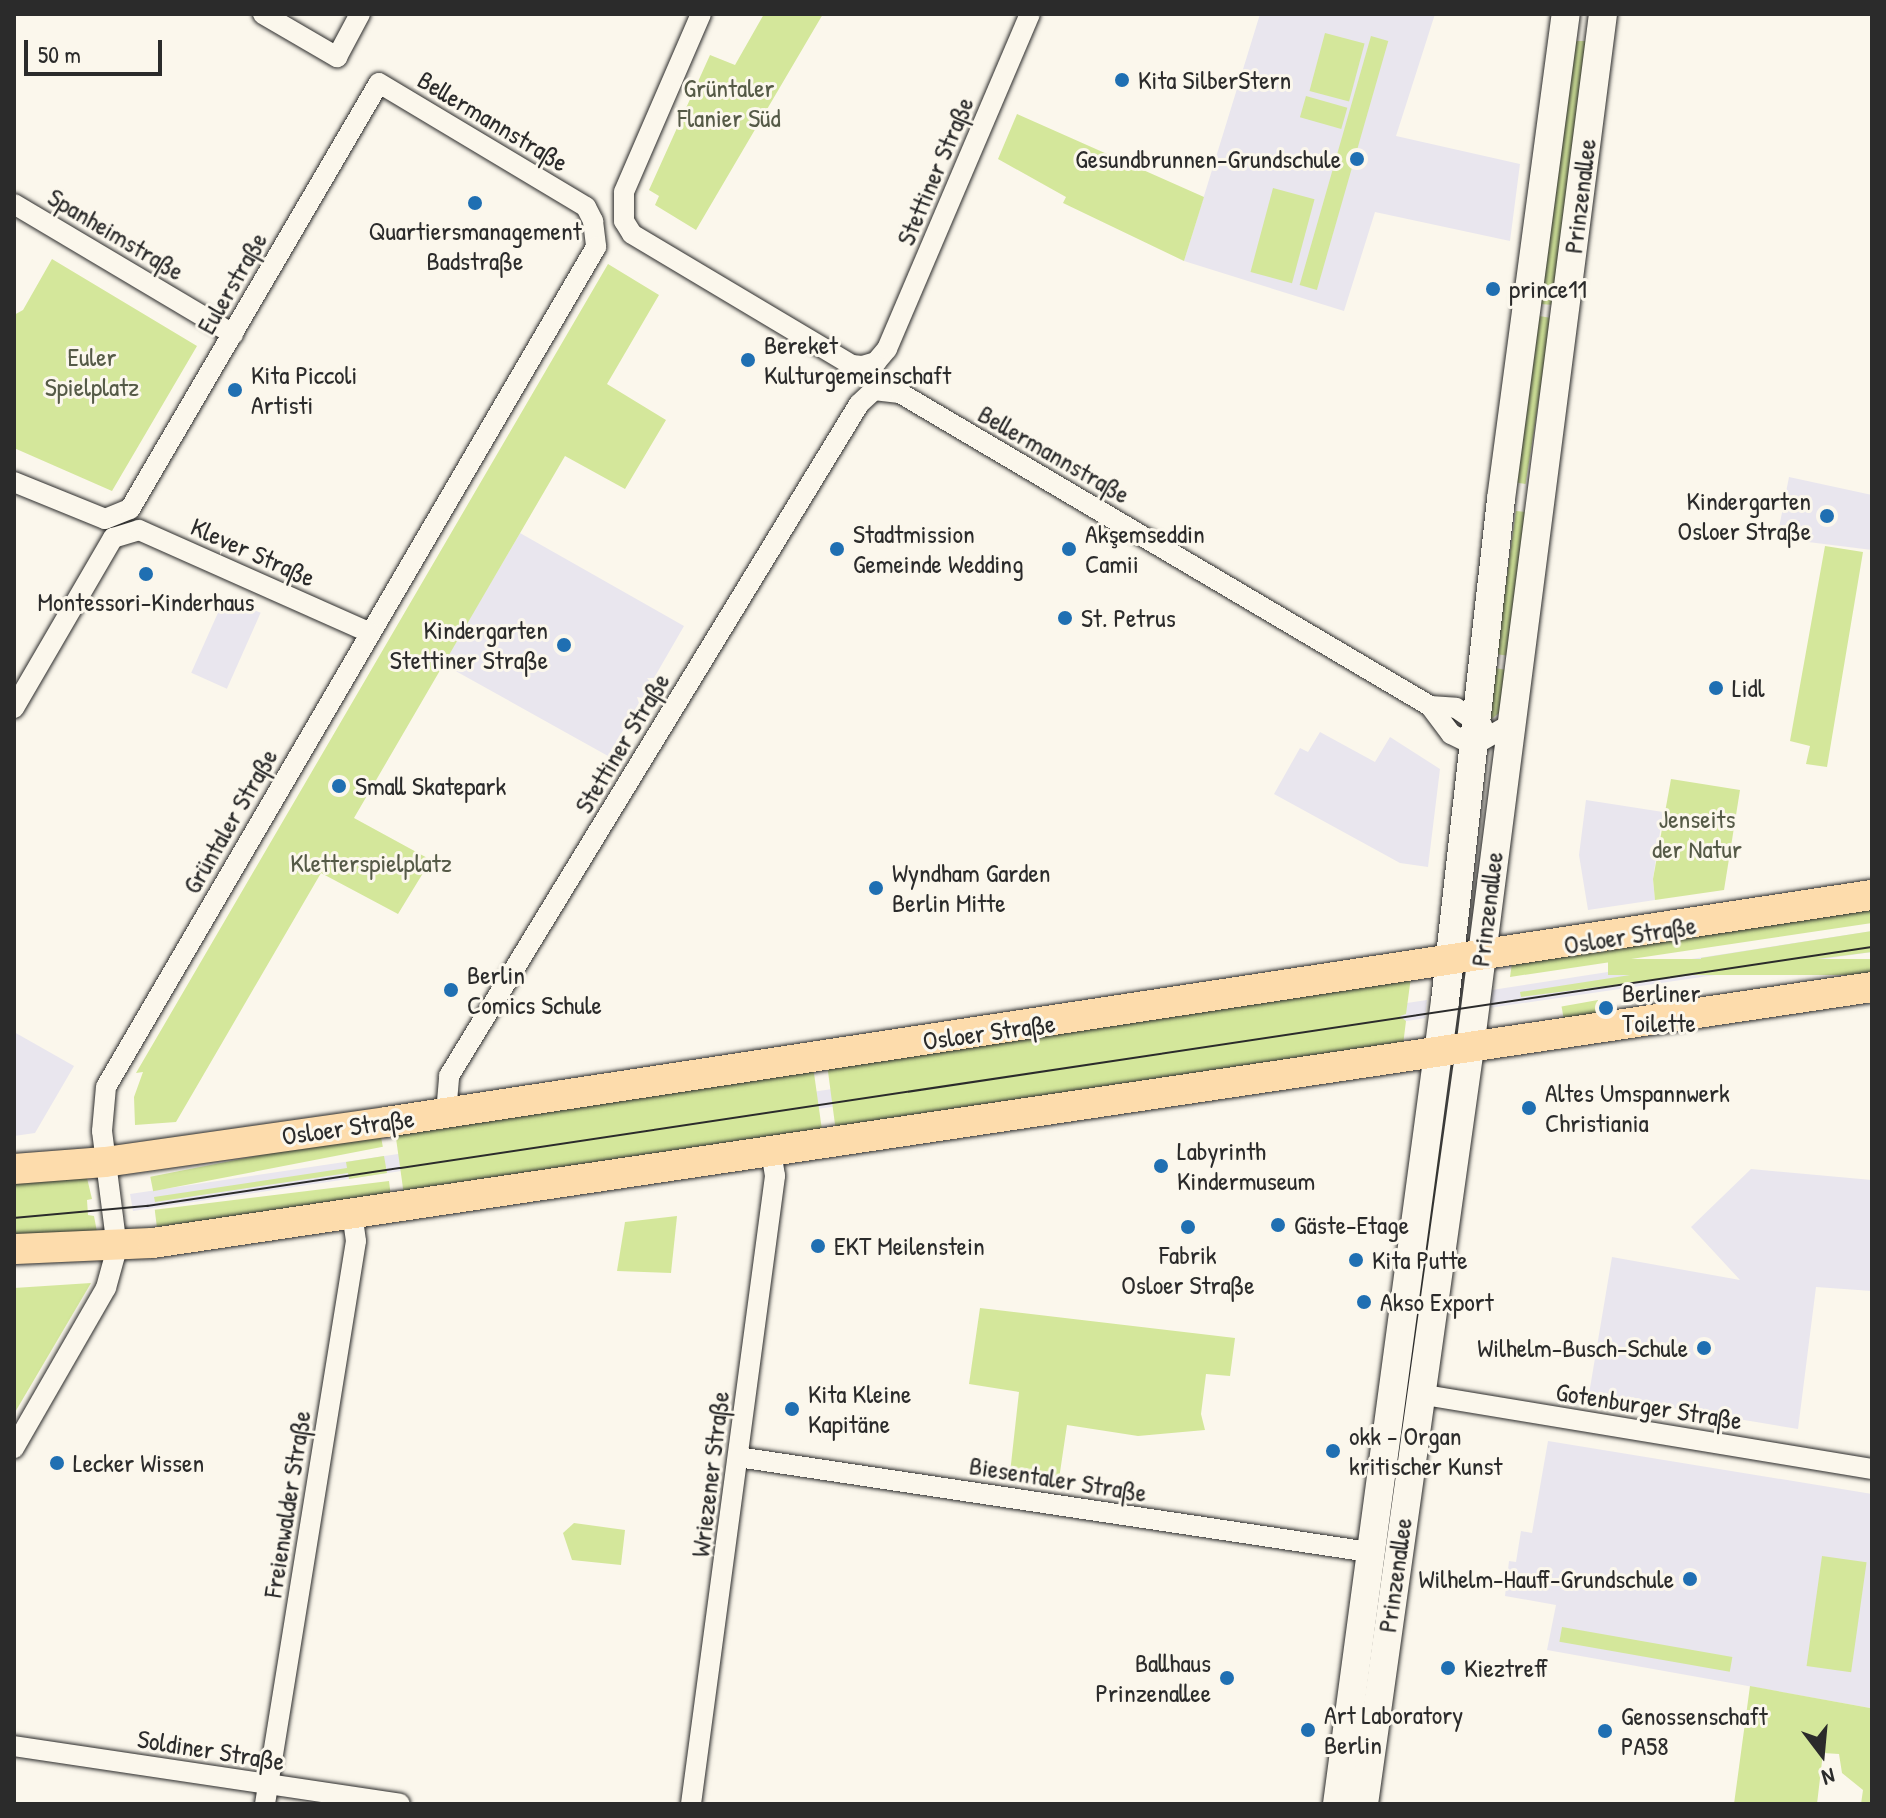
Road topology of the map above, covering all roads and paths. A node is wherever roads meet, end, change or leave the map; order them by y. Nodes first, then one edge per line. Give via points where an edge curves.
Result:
1 (263, 14) edge
2 (360, 14) edge
3 (701, 14) edge
4 (1030, 14) edge
5 (1566, 14) edge
6 (1603, 14) edge
7 (379, 83) joint
8 (14, 204) edge
9 (596, 247) joint
10 (233, 334) junction
11 (900, 393) joint
12 (14, 482) edge
13 (370, 633) junction
14 (14, 708) edge
15 (1491, 736) junction
16 (1872, 895) edge
17 (1482, 959) junction
18 (1450, 963) junction
19 (1872, 987) edge
20 (1470, 1048) junction
21 (1438, 1053) junction
22 (446, 1113) junction
23 (771, 1150) junction
24 (105, 1162) junction
25 (14, 1169) edge
26 (352, 1213) junction
27 (117, 1248) junction
28 (14, 1249) edge
29 (1419, 1394) junction
30 (14, 1448) edge
31 (738, 1457) junction
32 (1872, 1469) edge
33 (1369, 1552) junction
34 (14, 1746) edge
35 (267, 1794) edge
36 (400, 1804) edge
37 (691, 1804) edge
38 (1337, 1804) edge
39 (1364, 1804) edge

1 - 2 street via 337,57
3 - 4 street, Stettiner Straße via 624,192 622,214 632,234 852,365 872,364 887,349
5 - 15 main road, Prinzenallee via 1501,499
6 - 15 main road, Prinzenallee
7 - 9 street, Bellermannstraße via 581,204 593,221
7 - 10 street, Eulerstraße
8 - 10 street, Spanheimstraße
9 - 13 street, Grüntaler Straße
10 - 12 street, Eulerstraße via 130,509 105,519
11 - 15 street, Bellermannstraße via 1430,706 1456,708
11 - 22 street, Stettiner Straße via 879,389 859,404 444,1083
13 - 14 street, Klever Straße via 142,531 113,538
13 - 24 street, Grüntaler Straße via 106,1087 101,1107
15 - 17 main road, Prinzenallee
15 - 18 main road, Prinzenallee
16 - 17 main road, Osloer Straße
17 - 18 main road, Osloer Straße
17 - 20 main road, Prinzenallee
18 - 21 main road, Prinzenallee
18 - 22 main road, Osloer Straße
19 - 20 main road
20 - 21 main road
20 - 29 main road, Prinzenallee
21 - 23 main road
21 - 33 main road, Prinzenallee
22 - 24 main road, Osloer Straße
23 - 26 main road
23 - 31 street, Wriezener Straße via 775,1176
24 - 25 main road, Osloer Straße
24 - 27 street, Grüntaler Straße
26 - 27 main road
26 - 35 street, Freienwalder Straße via 356,1241
27 - 28 main road
27 - 30 street, Grüntaler Straße via 106,1288
29 - 32 street, Gotenburger Straße
29 - 39 main road, Prinzenallee
31 - 33 street, Biesentaler Straße
31 - 37 street, Wriezener Straße
33 - 38 main road, Prinzenallee
34 - 35 street, Soldiner Straße
35 - 36 street, Soldiner Straße

